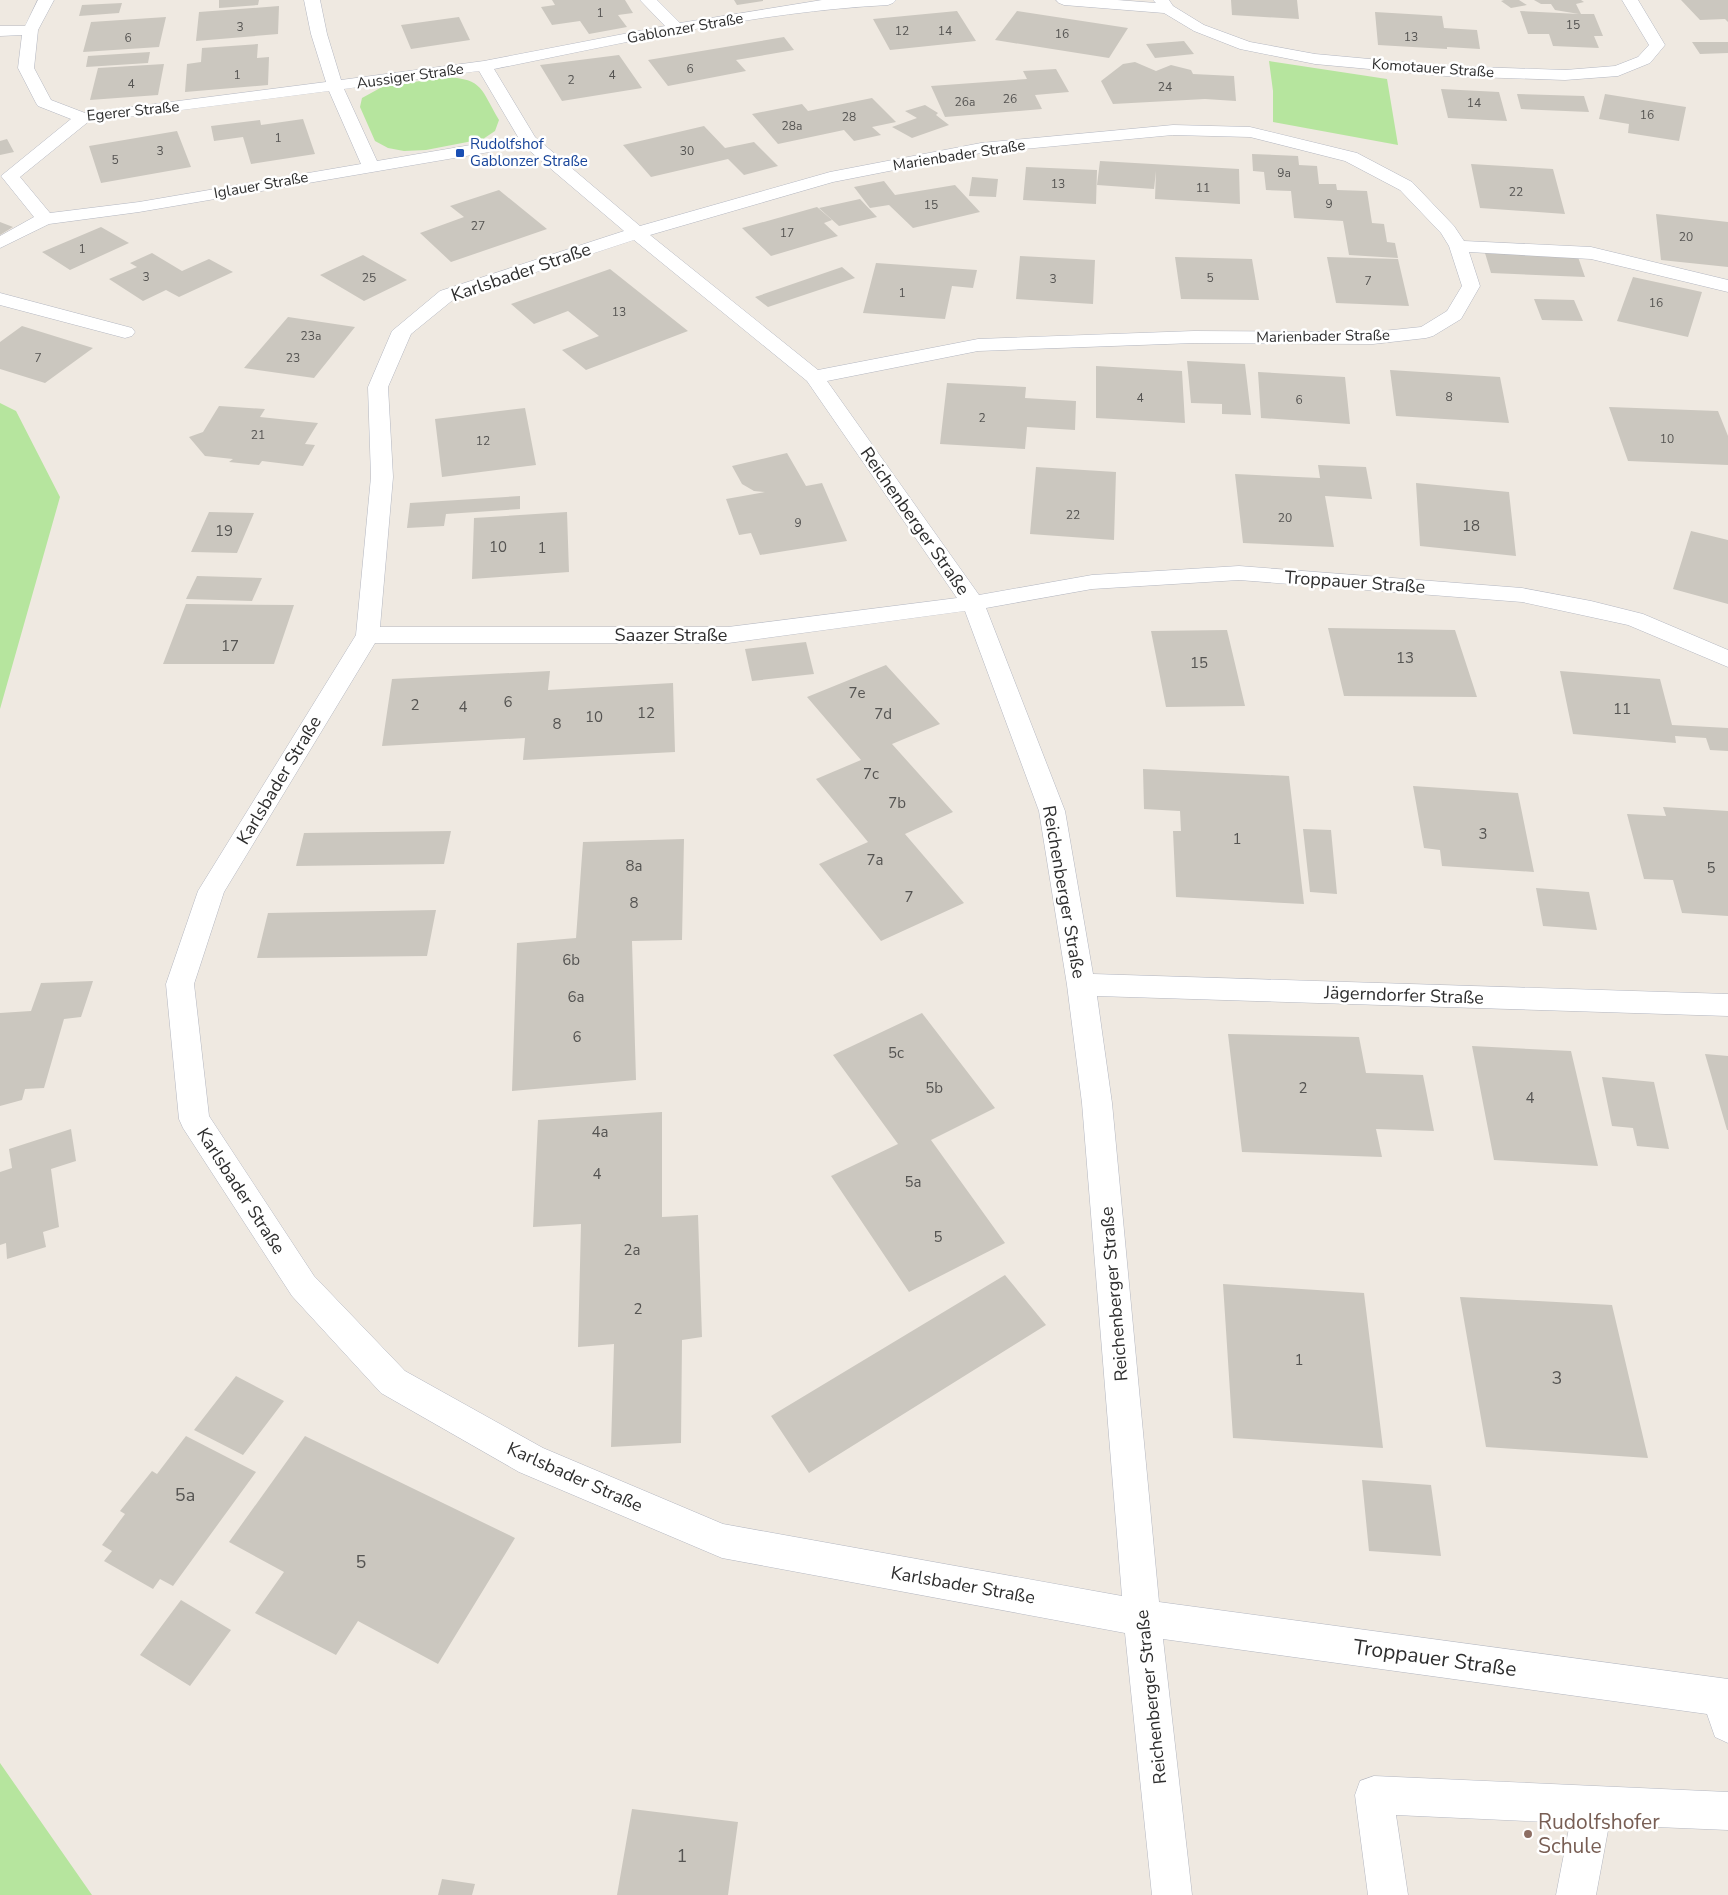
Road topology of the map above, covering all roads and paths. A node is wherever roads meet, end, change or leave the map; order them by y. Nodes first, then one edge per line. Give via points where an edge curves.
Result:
1 (46, 0) edge
2 (312, 0) edge
3 (648, 0) edge
4 (888, 0) edge
5 (1064, 0) edge
6 (1630, 0) edge
7 (831, 2) edge
8 (1164, 4) edge
9 (676, 28) junction
10 (30, 30) junction
11 (0, 31) edge
12 (484, 66) junction
13 (335, 86) junction
14 (83, 118) junction
15 (528, 140) junction
16 (371, 167) junction
17 (45, 219) junction
18 (637, 233) junction
19 (0, 243) edge
20 (1458, 246) junction
21 (1728, 286) edge
22 (0, 299) edge
23 (125, 332) dead end
24 (814, 377) junction
25 (973, 603) junction
26 (368, 635) junction
27 (1728, 659) edge
28 (1081, 984) junction
29 (1728, 1005) edge
30 (1142, 1618) junction
31 (1726, 1706) edge
32 (1593, 1805) junction
33 (1728, 1811) edge
34 (1172, 1895) edge
35 (1388, 1895) edge
36 (1576, 1895) edge

1 - 10 street, Egerer Straße
2 - 13 street, Aussiger Straße via 318,34
3 - 9 street
4 - 7 street, Gablonzer Straße
5 - 8 street
6 - 8 street, Komotauer Straße via 1657,45 1644,60 1618,71 1565,75 1446,71 1315,59 1246,46 1200,28
7 - 9 street, Gablonzer Straße
9 - 12 street, Gablonzer Straße
10 - 11 street
10 - 14 street, Egerer Straße via 26,68 44,103
12 - 13 street, Aussiger Straße
12 - 15 street, Reichenberger Straße
13 - 14 street, Egerer Straße
13 - 16 street, Aussiger Straße
14 - 17 street via 10,176
15 - 16 street, Iglauer Straße
15 - 18 street, Reichenberger Straße
16 - 17 street, Iglauer Straße
17 - 19 street, Iglauer Straße
18 - 20 street, Marienbader Straße via 839,175 981,148 1173,130 1250,132 1351,157 1406,186 1448,230
18 - 24 street, Reichenberger Straße
18 - 26 street, Karlsbader Straße via 448,295 402,331 378,387 382,477
20 - 21 street via 1591,254
20 - 24 street, Marienbader Straße via 1471,286 1454,315 1426,332 1373,338 1194,337 978,345
22 - 23 street
24 - 25 street, Reichenberger Straße
25 - 26 street, Saazer Straße via 728,635
25 - 27 street, Troppauer Straße via 1092,582 1239,572 1522,595 1635,620
25 - 28 street, Reichenberger Straße via 1052,811
26 - 30 street, Karlsbader Straße via 211,891 180,984 194,1119 303,1286 394,1382 531,1460 722,1541
28 - 29 street, Jägerndorfer Straße
28 - 30 street, Reichenberger Straße via 1097,1103
30 - 31 street, Troppauer Straße
30 - 34 street, Reichenberger Straße
32 - 33 street
32 - 35 street via 1374,1795
32 - 36 street

